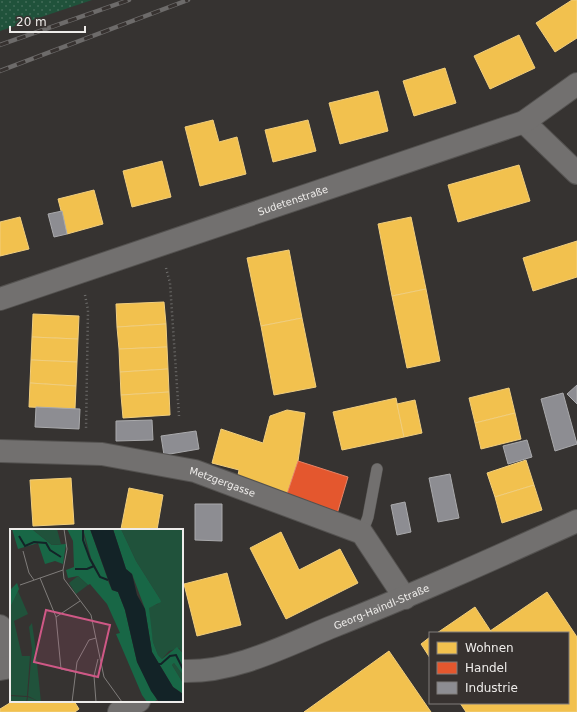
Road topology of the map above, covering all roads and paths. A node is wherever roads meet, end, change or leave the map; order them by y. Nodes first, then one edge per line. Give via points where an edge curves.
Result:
1 (577, 84) edge
2 (524, 122) junction
3 (577, 173) edge
4 (160, 246) junction
5 (80, 271) junction
6 (0, 299) edge
7 (179, 416) dead end
8 (0, 451) edge
9 (85, 454) junction
10 (377, 469) dead end
11 (577, 521) edge
12 (362, 533) junction
13 (405, 598) junction
14 (0, 626) edge
15 (5, 668) edge
16 (187, 673) edge
17 (137, 702) edge
18 (119, 712) edge

1 - 2 street, Sudetenstraße
2 - 3 street
2 - 4 street, Sudetenstraße
4 - 5 street, Sudetenstraße
4 - 7 path via 170,283
5 - 6 street, Sudetenstraße
5 - 9 path via 88,310
8 - 9 street, Metzgergasse
9 - 12 street, Metzgergasse via 102,454 195,471
10 - 12 lane via 368,517
11 - 13 street, Georg-Haindl-Straße
12 - 13 street
13 - 16 street, Georg-Haindl-Straße via 257,658
14 - 15 street
17 - 18 street

